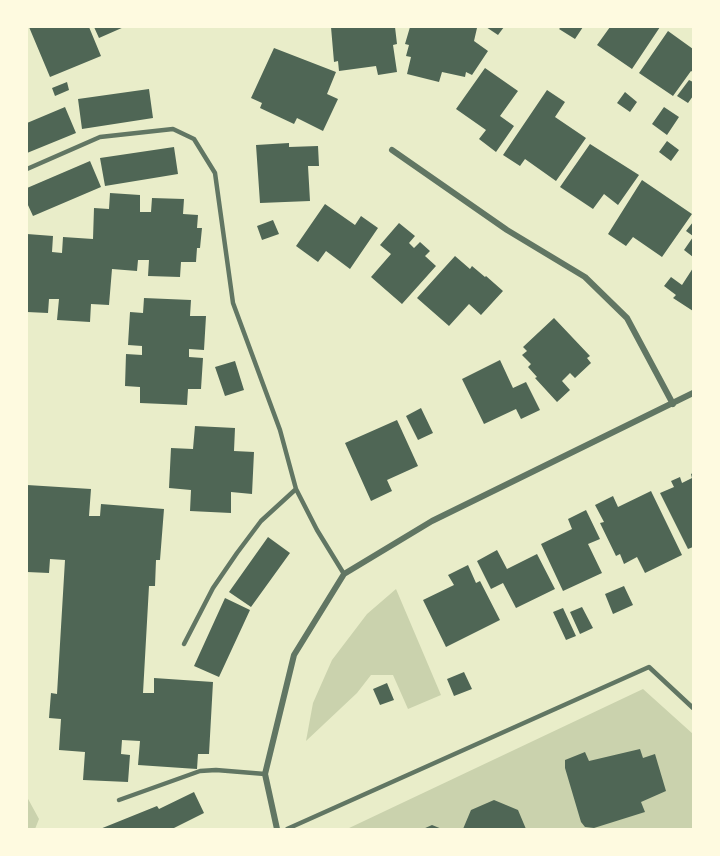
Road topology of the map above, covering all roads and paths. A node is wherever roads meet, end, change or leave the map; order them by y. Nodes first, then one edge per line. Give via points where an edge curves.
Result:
1 (392, 150) dead end
2 (27, 169) edge
3 (693, 393) edge
4 (673, 404) junction
5 (296, 489) junction
6 (344, 574) junction
7 (184, 644) dead end
8 (693, 708) edge
9 (265, 774) junction
10 (119, 800) dead end
11 (277, 829) edge
12 (287, 829) edge

1 - 4 street via 507,230 585,277 627,318
2 - 5 lane via 100,137 173,129 194,139 215,173 233,303 280,430
3 - 4 street
4 - 6 street via 432,521
5 - 6 lane
5 - 7 lane via 268,513 237,553 213,588
6 - 9 street via 294,655
8 - 12 lane via 649,666
9 - 10 lane via 200,771
9 - 11 street

